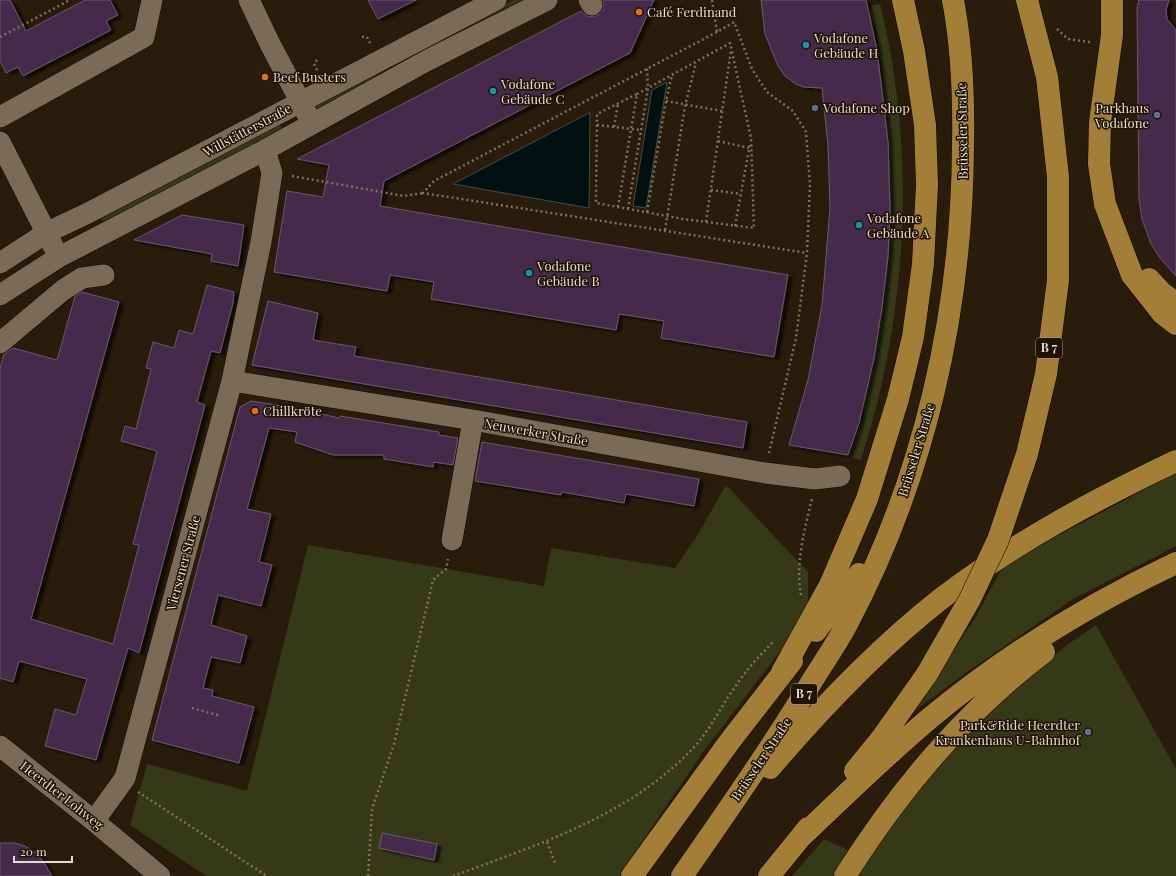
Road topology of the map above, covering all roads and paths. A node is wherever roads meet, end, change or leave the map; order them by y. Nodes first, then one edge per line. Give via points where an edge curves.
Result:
1 (70, 0) edge
2 (152, 0) edge
3 (249, 0) edge
4 (496, 0) edge
5 (547, 0) edge
6 (712, 0) edge
7 (903, 0) edge
8 (953, 0) edge
9 (1027, 0) edge
10 (1112, 0) edge
11 (1054, 25) dead end
12 (717, 32) junction
13 (0, 37) edge
14 (1091, 42) dead end
15 (731, 48) junction
16 (696, 63) junction
17 (647, 68) junction
18 (672, 76) junction
19 (648, 88) junction
20 (636, 94) junction
21 (666, 101) junction
22 (301, 102) junction
23 (618, 104) junction
24 (685, 106) junction
25 (722, 111) junction
26 (0, 117) edge
27 (313, 123) junction
28 (597, 125) junction
29 (614, 127) junction
30 (632, 129) junction
31 (641, 130) junction
32 (751, 138) junction
33 (718, 141) junction
34 (0, 142) edge
35 (749, 148) junction
36 (265, 150) junction
37 (272, 173) junction
38 (711, 190) junction
39 (423, 192) junction
40 (741, 194) junction
41 (618, 206) junction
42 (628, 209) junction
43 (647, 212) junction
44 (667, 216) junction
45 (706, 222) junction
46 (735, 226) junction
47 (665, 230) junction
48 (46, 234) junction
49 (1118, 240) junction
50 (807, 253) junction
51 (59, 257) junction
52 (0, 264) edge
53 (104, 275) dead end
54 (0, 295) edge
55 (250, 297) joint
56 (1176, 303) edge
57 (1176, 324) edge
58 (0, 343) edge
59 (232, 381) junction
60 (473, 420) junction
61 (1176, 461) edge
62 (765, 473) junction
63 (840, 476) dead end
64 (815, 479) junction
65 (891, 531) junction
66 (452, 540) joint
67 (1176, 563) edge
68 (1137, 581) junction
69 (802, 601) dead end
70 (778, 637) dead end
71 (782, 672) junction
72 (192, 708) dead end
73 (221, 716) dead end
74 (0, 746) edge
75 (123, 782) junction
76 (94, 821) junction
77 (799, 839) junction
78 (547, 842) junction
79 (702, 848) junction
80 (555, 862) dead end
81 (160, 876) edge
82 (267, 876) edge
83 (368, 876) edge
84 (453, 876) edge
85 (632, 876) edge
86 (682, 876) edge
87 (769, 876) edge
88 (845, 876) edge

1 - 13 path
2 - 26 street via 144,37
3 - 22 street
4 - 22 street, Willstätterstraße
5 - 27 street, Willstätterstraße via 428,60
6 - 12 path
7 - 71 highway via 925,125 927,185 923,264 913,337 898,399 867,499 830,585
8 - 65 highway, Brüsseler Straße / B 7 via 964,108 963,197 955,272 945,339 930,406
9 - 77 highway, B 7, bridge via 1047,77 1058,177 1058,280 1046,374 1027,454 998,540 970,599 927,674 881,739
10 - 49 highway via 1112,35 1100,122 1099,164 1105,204
11 - 14 path via 1068,39
12 - 17 path
12 - 50 path via 734,22 752,69 768,92 792,111 806,132 810,184
15 - 16 path via 730,43
15 - 25 path
15 - 32 path
16 - 18 path
16 - 24 path
17 - 19 path
17 - 39 path via 434,181
18 - 19 path
18 - 21 path
19 - 20 path
19 - 31 path
20 - 23 path
20 - 30 path
21 - 24 path
21 - 43 path
22 - 27 street
22 - 48 street, Willstätterstraße
23 - 28 path via 597,114
23 - 29 path
24 - 25 path
24 - 44 path
25 - 33 path
27 - 36 street, Willstätterstraße
28 - 29 path
28 - 41 path via 596,203
29 - 30 path
30 - 31 path
30 - 41 path
31 - 42 path
32 - 35 path
32 - 46 path via 754,228
33 - 35 path
33 - 38 path
34 - 48 street
35 - 40 path
36 - 37 street, Willstätterstraße
36 - 51 street, Willstätterstraße
37 - 39 path via 404,196
37 - 55 street, Willstätterstraße
38 - 40 path
38 - 45 path
39 - 47 path
40 - 46 path
41 - 42 path
42 - 43 path
43 - 44 path
44 - 45 path
44 - 47 path
45 - 46 path
47 - 50 path
48 - 51 street
48 - 52 street, Willstätterstraße
49 - 56 highway via 1162,293
49 - 57 highway via 1132,275 1162,313
50 - 62 path via 796,338
51 - 54 street, Willstätterstraße
53 - 58 street via 82,278 63,290
55 - 59 street, Viersener Straße
59 - 60 street, Neuwerker Straße
59 - 75 street, Viersener Straße
60 - 62 street, Neuwerker Straße
60 - 66 street
61 - 79 highway, Brüsseler Straße via 1063,518 1005,553 941,599 876,655 814,716
62 - 64 street, Neuwerker Straße
63 - 64 street, Neuwerker Straße
64 - 69 path via 798,580
65 - 71 highway via 833,610
65 - 79 highway, Brüsseler Straße / B 7 via 846,627 782,729
66 - 83 path via 446,569 433,580 394,744 372,809
67 - 68 highway
68 - 77 highway via 1079,612 998,667 931,717
68 - 88 highway via 1016,674 952,734 904,789
70 - 78 path via 751,665 698,743 681,761 622,805
71 - 85 highway
72 - 73 path
74 - 76 street, Heerdter Lohweg
75 - 76 street, Viersener Straße
75 - 82 path
76 - 81 street, Heerdter Lohweg
77 - 87 highway, B 7
78 - 80 path
78 - 84 path
79 - 86 highway, Brüsseler Straße / B 7

